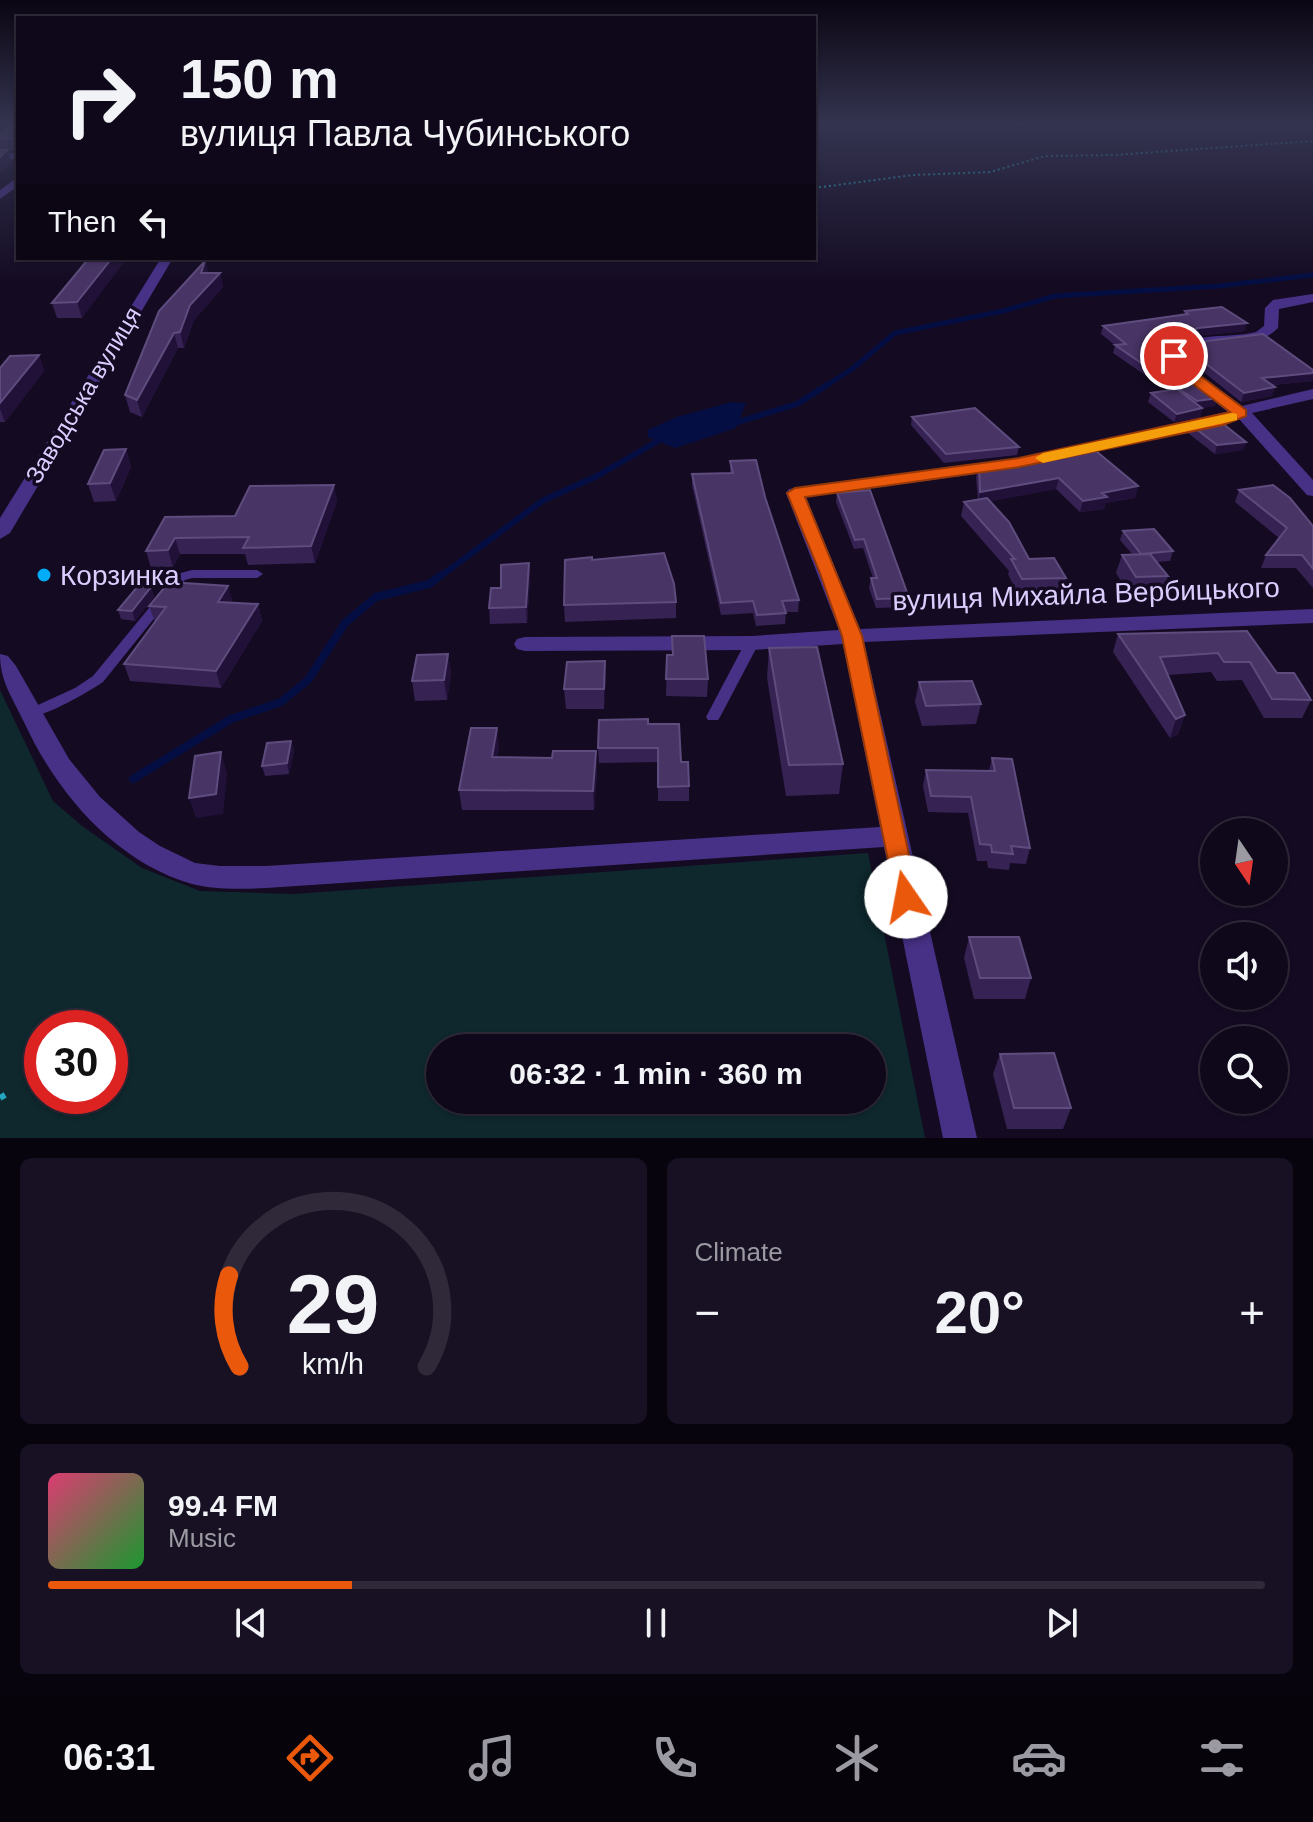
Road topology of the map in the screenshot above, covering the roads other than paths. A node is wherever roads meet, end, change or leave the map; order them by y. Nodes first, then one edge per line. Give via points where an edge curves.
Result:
1 (16, 182) edge
2 (0, 196) edge
3 (166, 260) edge
4 (1313, 298) edge
5 (1313, 394) edge
6 (1241, 413) junction
7 (1313, 491) edge
8 (0, 533) edge
9 (257, 574) dead end
10 (1313, 616) edge
11 (852, 636) junction
12 (752, 643) junction
13 (525, 644) dead end
14 (0, 661) edge
15 (32, 713) junction
16 (713, 717) dead end
17 (892, 836) junction
18 (960, 1138) edge

1 - 2 street
3 - 8 street, Заводська вулиця
4 - 6 street via 1278,303 1272,308 1271,328 1259,336 1175,352 1177,364
5 - 6 street
6 - 7 street
6 - 11 street via 1019,463 795,493
9 - 15 lane via 181,577 98,679
10 - 11 street, вулиця Михайла Вербицького
11 - 12 street, вулиця Михайла Вербицького
11 - 17 street
12 - 13 street, вулиця Михайла Вербицького
12 - 16 lane
14 - 15 street
15 - 17 street via 47,745 94,806 147,851 191,872 235,879
17 - 18 street

